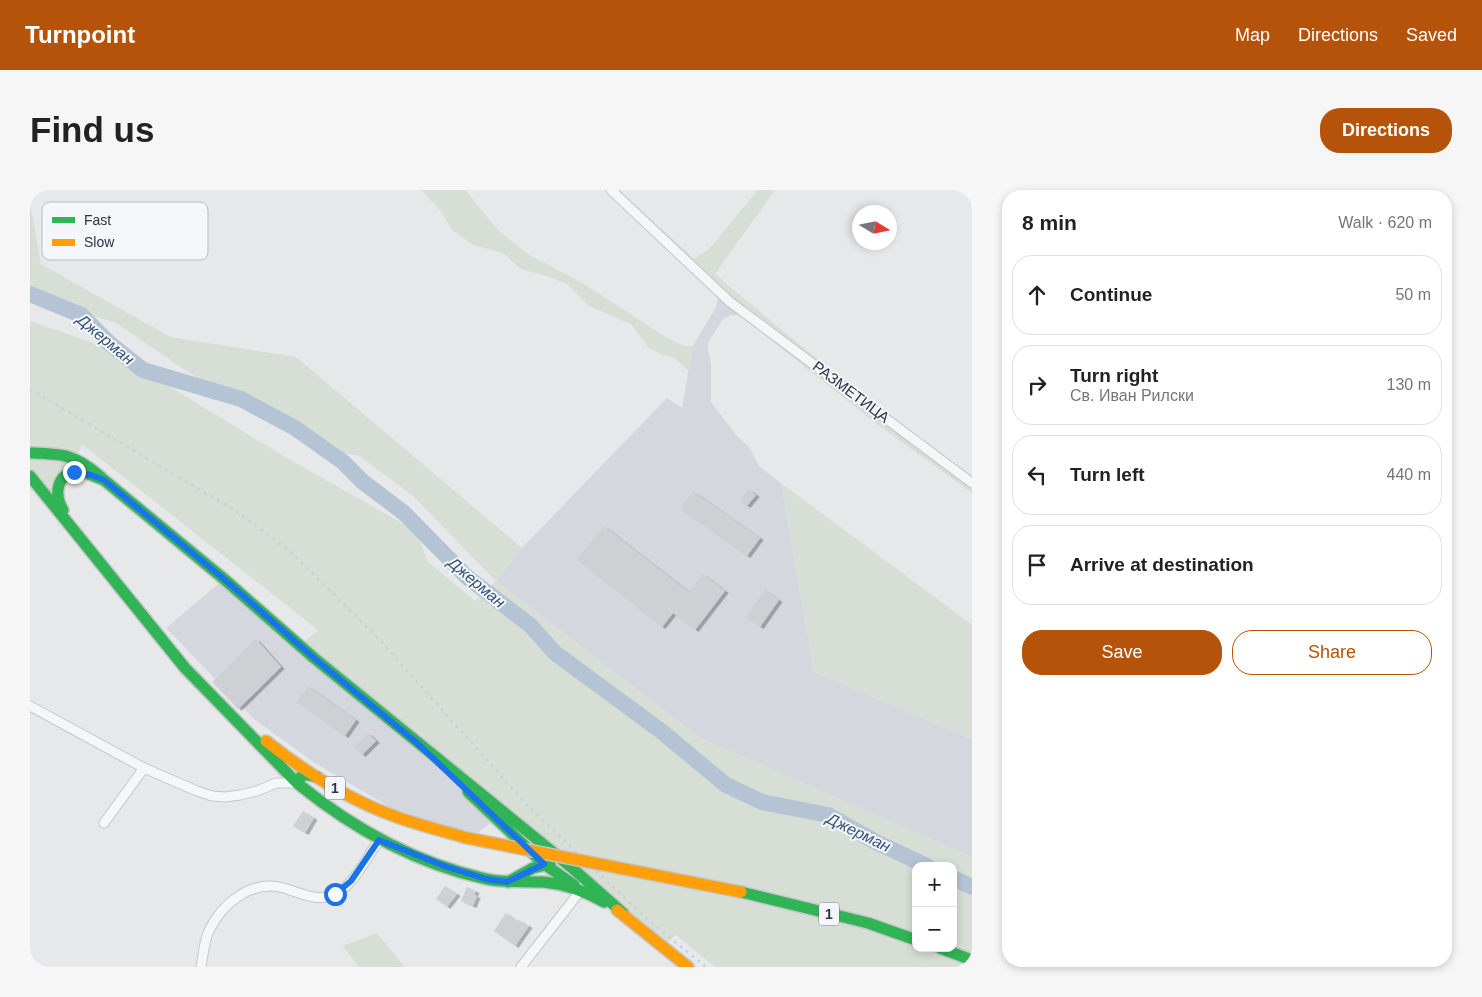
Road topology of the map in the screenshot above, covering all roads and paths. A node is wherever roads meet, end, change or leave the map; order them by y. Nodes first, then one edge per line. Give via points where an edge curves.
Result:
1 (611, 190) edge
2 (30, 453) edge
3 (30, 476) edge
4 (104, 480) junction
5 (972, 483) edge
6 (112, 576) junction
7 (221, 704) junction
8 (30, 706) edge
9 (416, 742) junction
10 (144, 768) junction
11 (317, 777) junction
12 (297, 784) junction
13 (104, 823) dead end
14 (379, 840) junction
15 (544, 864) junction
16 (571, 867) junction
17 (507, 882) junction
18 (581, 890) junction
19 (623, 913) junction
20 (912, 939) edge
21 (951, 952) edge
22 (972, 960) edge
23 (201, 967) edge
24 (521, 967) edge
25 (688, 967) edge

1 - 5 street, РАЗМЕТИЦА via 730,302
2 - 4 main road via 74,456
3 - 6 main road, 1
4 - 6 main road via 74,472 61,480 56,496
4 - 9 main road
6 - 7 main road, 1 via 185,668
7 - 11 main road, 1 via 282,754
7 - 12 main road
8 - 10 street
9 - 15 main road
9 - 16 main road
10 - 12 street via 197,791 219,796 240,795 276,783
10 - 13 street
11 - 12 main road via 302,776
11 - 20 main road, 1, bridge via 393,815 467,838 741,892 868,923
12 - 14 main road via 336,815
14 - 17 main road via 444,866
14 - 23 street via 351,881 335,894 310,897 270,886 246,891 230,904 207,934
15 - 16 main road
15 - 17 main road
15 - 18 main road
16 - 19 main road
17 - 18 main road via 559,884
18 - 19 main road
18 - 24 street
19 - 25 main road
21 - 22 main road

